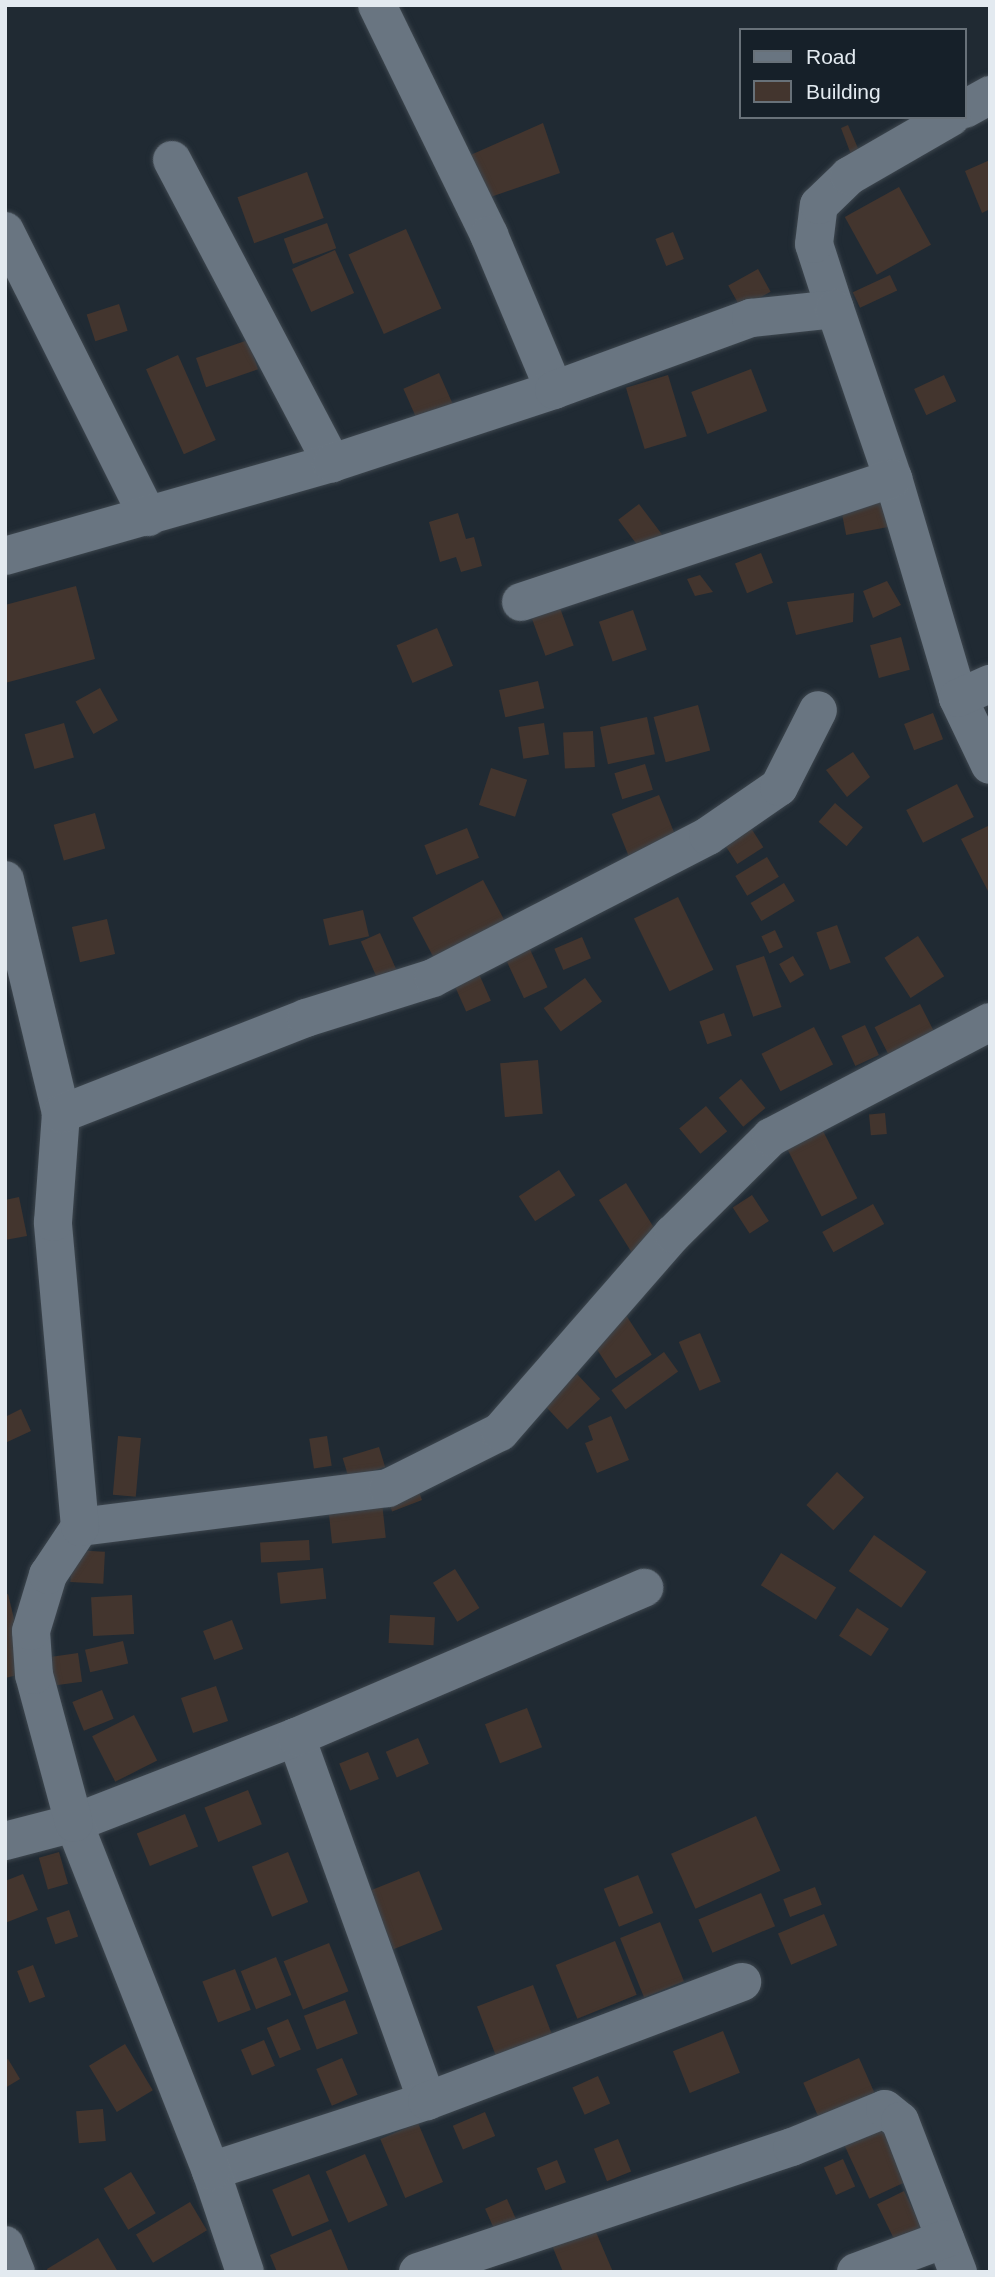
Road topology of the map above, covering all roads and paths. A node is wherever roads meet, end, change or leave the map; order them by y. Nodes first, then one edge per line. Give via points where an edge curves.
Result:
1 (377, 5) edge
2 (990, 95) edge
3 (967, 108) edge
4 (948, 119) edge
5 (172, 160) dead end
6 (5, 231) edge
7 (835, 309) junction
8 (554, 390) junction
9 (332, 463) junction
10 (893, 478) junction
11 (148, 517) junction
12 (5, 556) edge
13 (521, 602) dead end
14 (974, 691) edge
15 (818, 710) dead end
16 (990, 765) edge
17 (5, 880) edge
18 (990, 1022) edge
19 (61, 1114) junction
20 (79, 1527) junction
21 (644, 1588) dead end
22 (296, 1737) junction
23 (75, 1823) junction
24 (5, 1841) edge
25 (742, 1982) dead end
26 (427, 2101) junction
27 (211, 2171) junction
28 (5, 2245) edge
29 (952, 2255) edge
30 (234, 2268) edge
31 (16, 2272) edge
32 (418, 2272) edge
33 (856, 2272) edge

1 - 8 street via 489,235
2 - 3 street
4 - 7 street via 849,176 819,205 814,244
5 - 9 street
6 - 11 street
7 - 8 street via 751,318
7 - 10 street
8 - 9 street
9 - 11 street
10 - 13 street
10 - 14 street
11 - 12 street
14 - 16 street
15 - 19 street via 779,787 708,836 433,978 306,1018
17 - 19 street
18 - 20 street via 771,1137 673,1234 500,1432 388,1488
19 - 20 street via 53,1222
20 - 23 street via 48,1574 31,1631 34,1675
21 - 22 street
22 - 23 street
22 - 26 street
23 - 24 street
23 - 27 street
25 - 26 street
26 - 27 street
27 - 30 street
28 - 31 street
29 - 32 street via 900,2121 885,2109 792,2147
29 - 33 street

